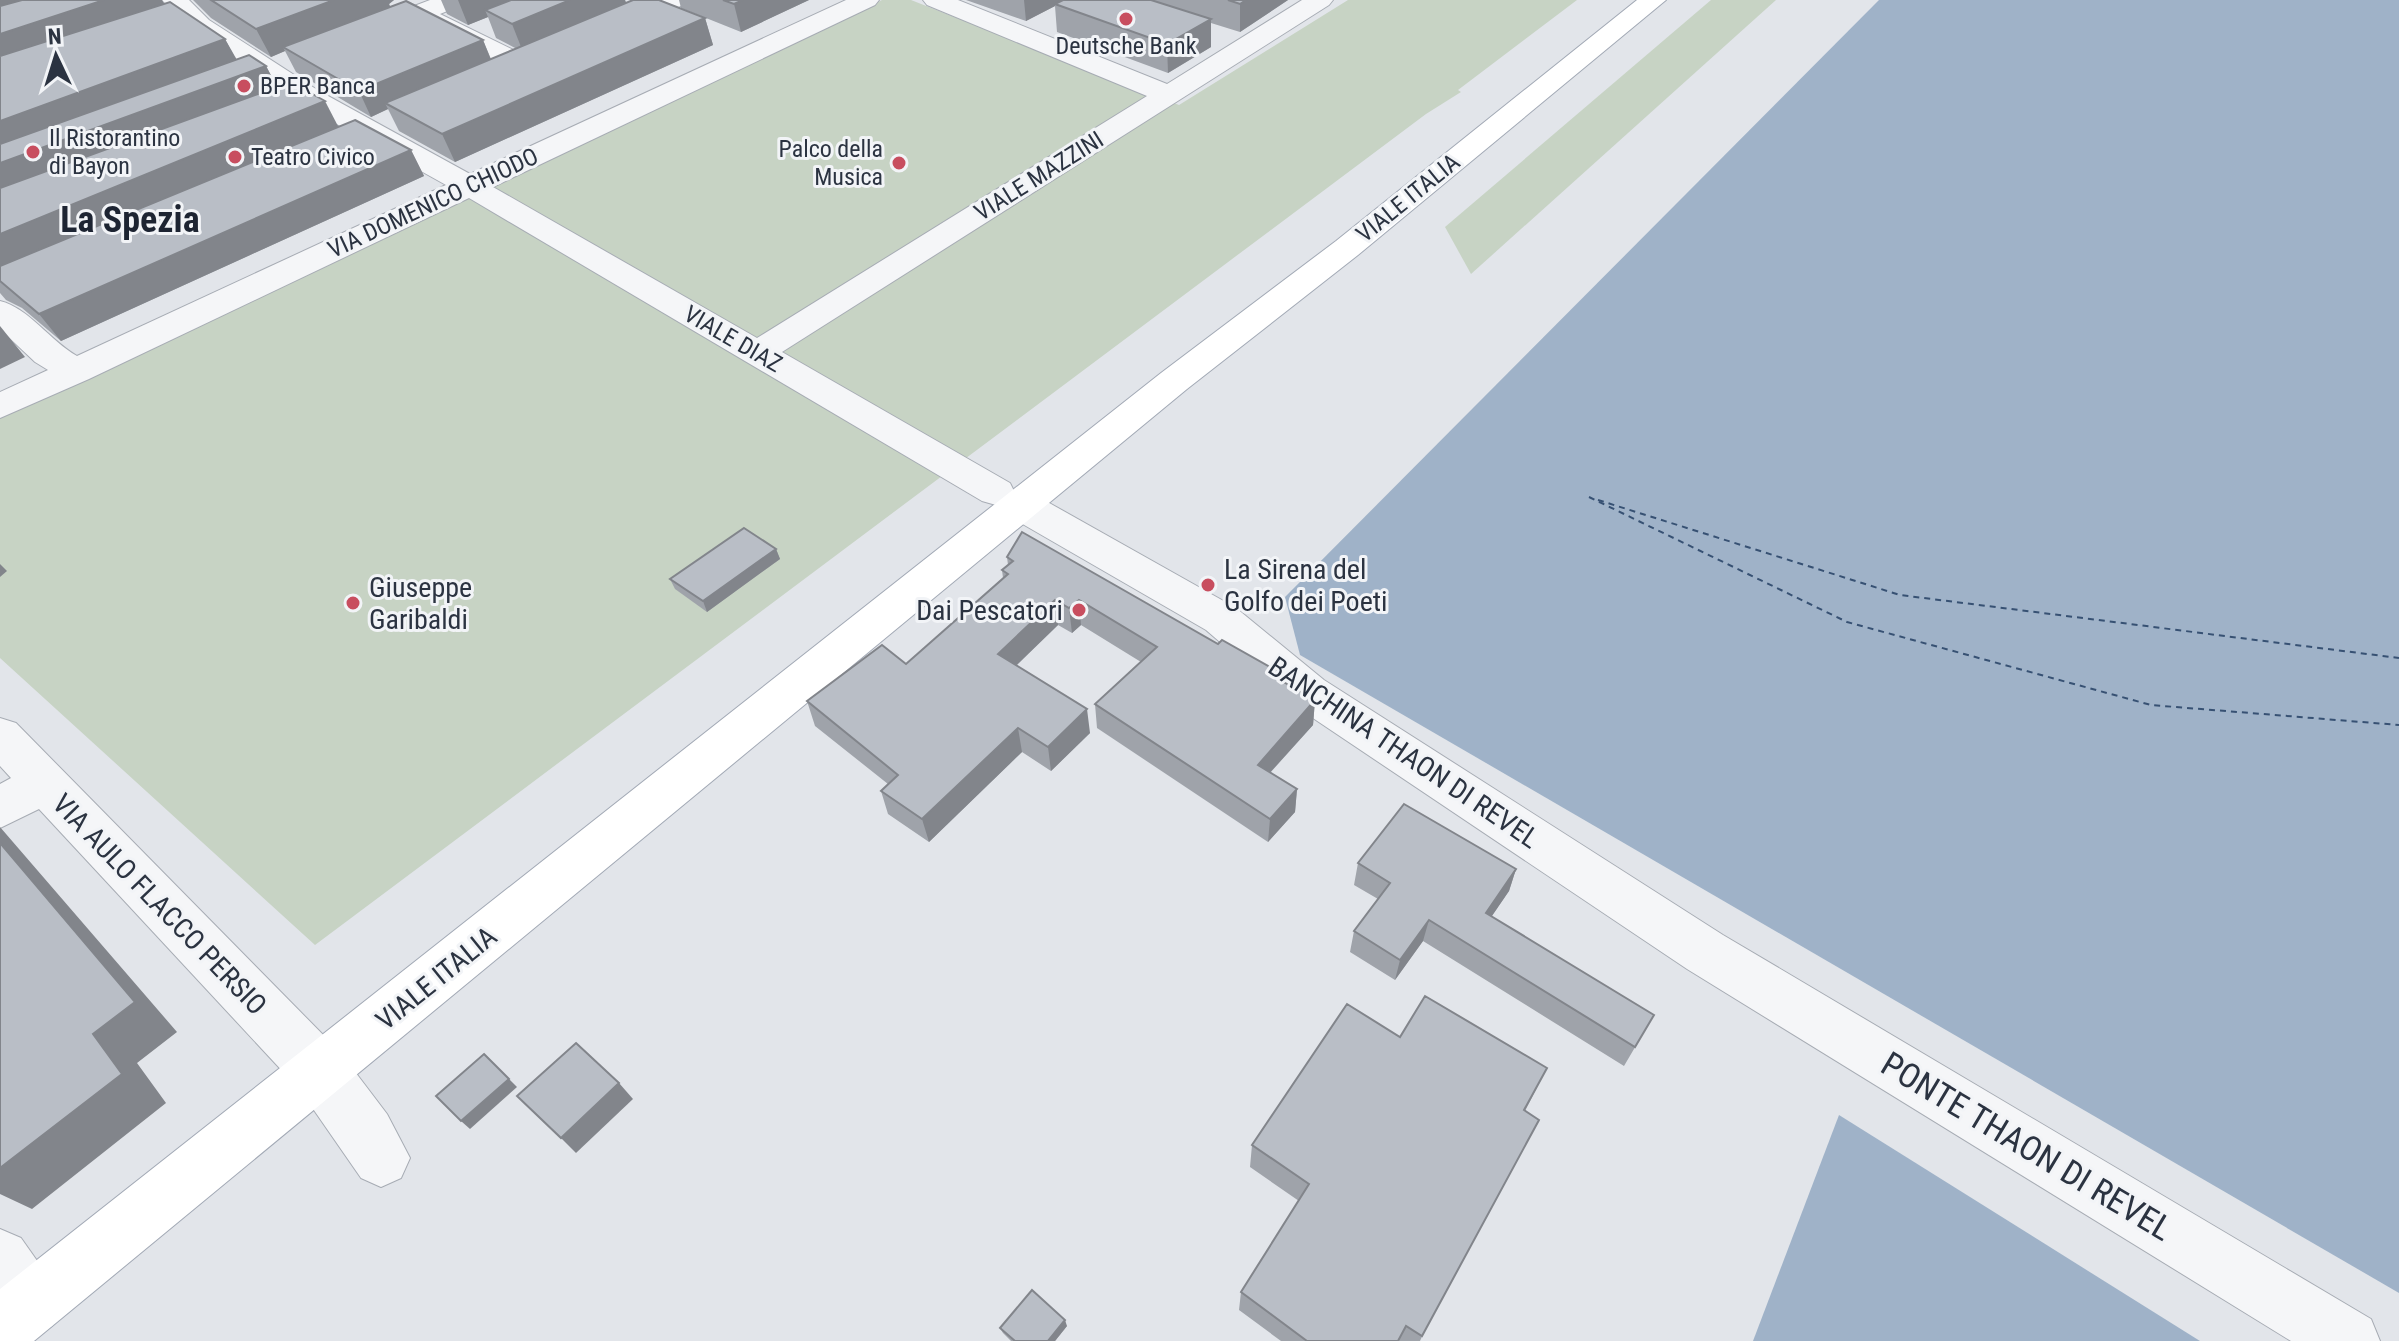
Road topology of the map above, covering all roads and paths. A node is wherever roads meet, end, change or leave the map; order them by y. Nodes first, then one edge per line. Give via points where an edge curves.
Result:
1 (391, 0) edge
2 (453, 0) edge
3 (866, 0) edge
4 (936, 0) edge
5 (1320, 0) edge
6 (653, 3) edge
7 (1645, 4) edge
8 (182, 5) edge
9 (419, 13) junction
10 (1049, 23) dead end
11 (692, 25) edge
12 (162, 26) edge
13 (496, 26) edge
14 (595, 34) edge
15 (1024, 36) junction
16 (1215, 36) dead end
17 (469, 37) junction
18 (351, 39) edge
19 (1247, 46) junction
20 (551, 52) edge
21 (296, 60) edge
22 (522, 65) junction
23 (269, 70) junction
24 (239, 81) edge
25 (481, 82) edge
26 (1158, 90) junction
27 (400, 116) edge
28 (354, 136) junction
29 (470, 186) junction
30 (5, 294) edge
31 (757, 353) junction
32 (62, 362) junction
33 (0, 406) edge
34 (1008, 498) junction
35 (0, 736) edge
36 (44, 782) junction
37 (0, 808) edge
38 (1705, 952) joint
39 (320, 1071) junction
40 (381, 1158) dead end
41 (10, 1298) edge
42 (2349, 1341) edge

1 - 9 street
2 - 9 street
3 - 29 street, VIA DOMENICO CHIODO via 744,46
4 - 15 street
5 - 19 street, VIALE MAZZINI
6 - 11 street
6 - 14 street
7 - 34 main road, VIALE ITALIA via 1347,248 1174,381
8 - 12 street
8 - 23 street, VIALE DIAZ
9 - 17 street
9 - 18 street
10 - 15 street
13 - 17 street
15 - 26 street
16 - 19 street
17 - 22 street
19 - 26 street, VIALE MAZZINI
20 - 22 street
21 - 23 street
22 - 25 street
23 - 24 street
23 - 28 street, VIALE DIAZ via 296,102
26 - 31 street, VIALE MAZZINI
27 - 28 street
28 - 29 street, VIALE DIAZ
29 - 31 street, VIALE DIAZ
29 - 32 street, VIA DOMENICO CHIODO
30 - 32 street
31 - 34 street, VIALE DIAZ
32 - 33 street, VIA DOMENICO CHIODO
34 - 38 street, BANCHINA THAON DI REVEL via 1221,619 1308,692
34 - 39 main road, VIALE ITALIA via 871,626
35 - 36 street, VIA AULO FLACCO PERSIO
36 - 37 street
36 - 39 street, VIA AULO FLACCO PERSIO
38 - 42 street, PONTE THAON DI REVEL
39 - 40 street, VIA AULO FLACCO PERSIO
39 - 41 main road, VIALE ITALIA

